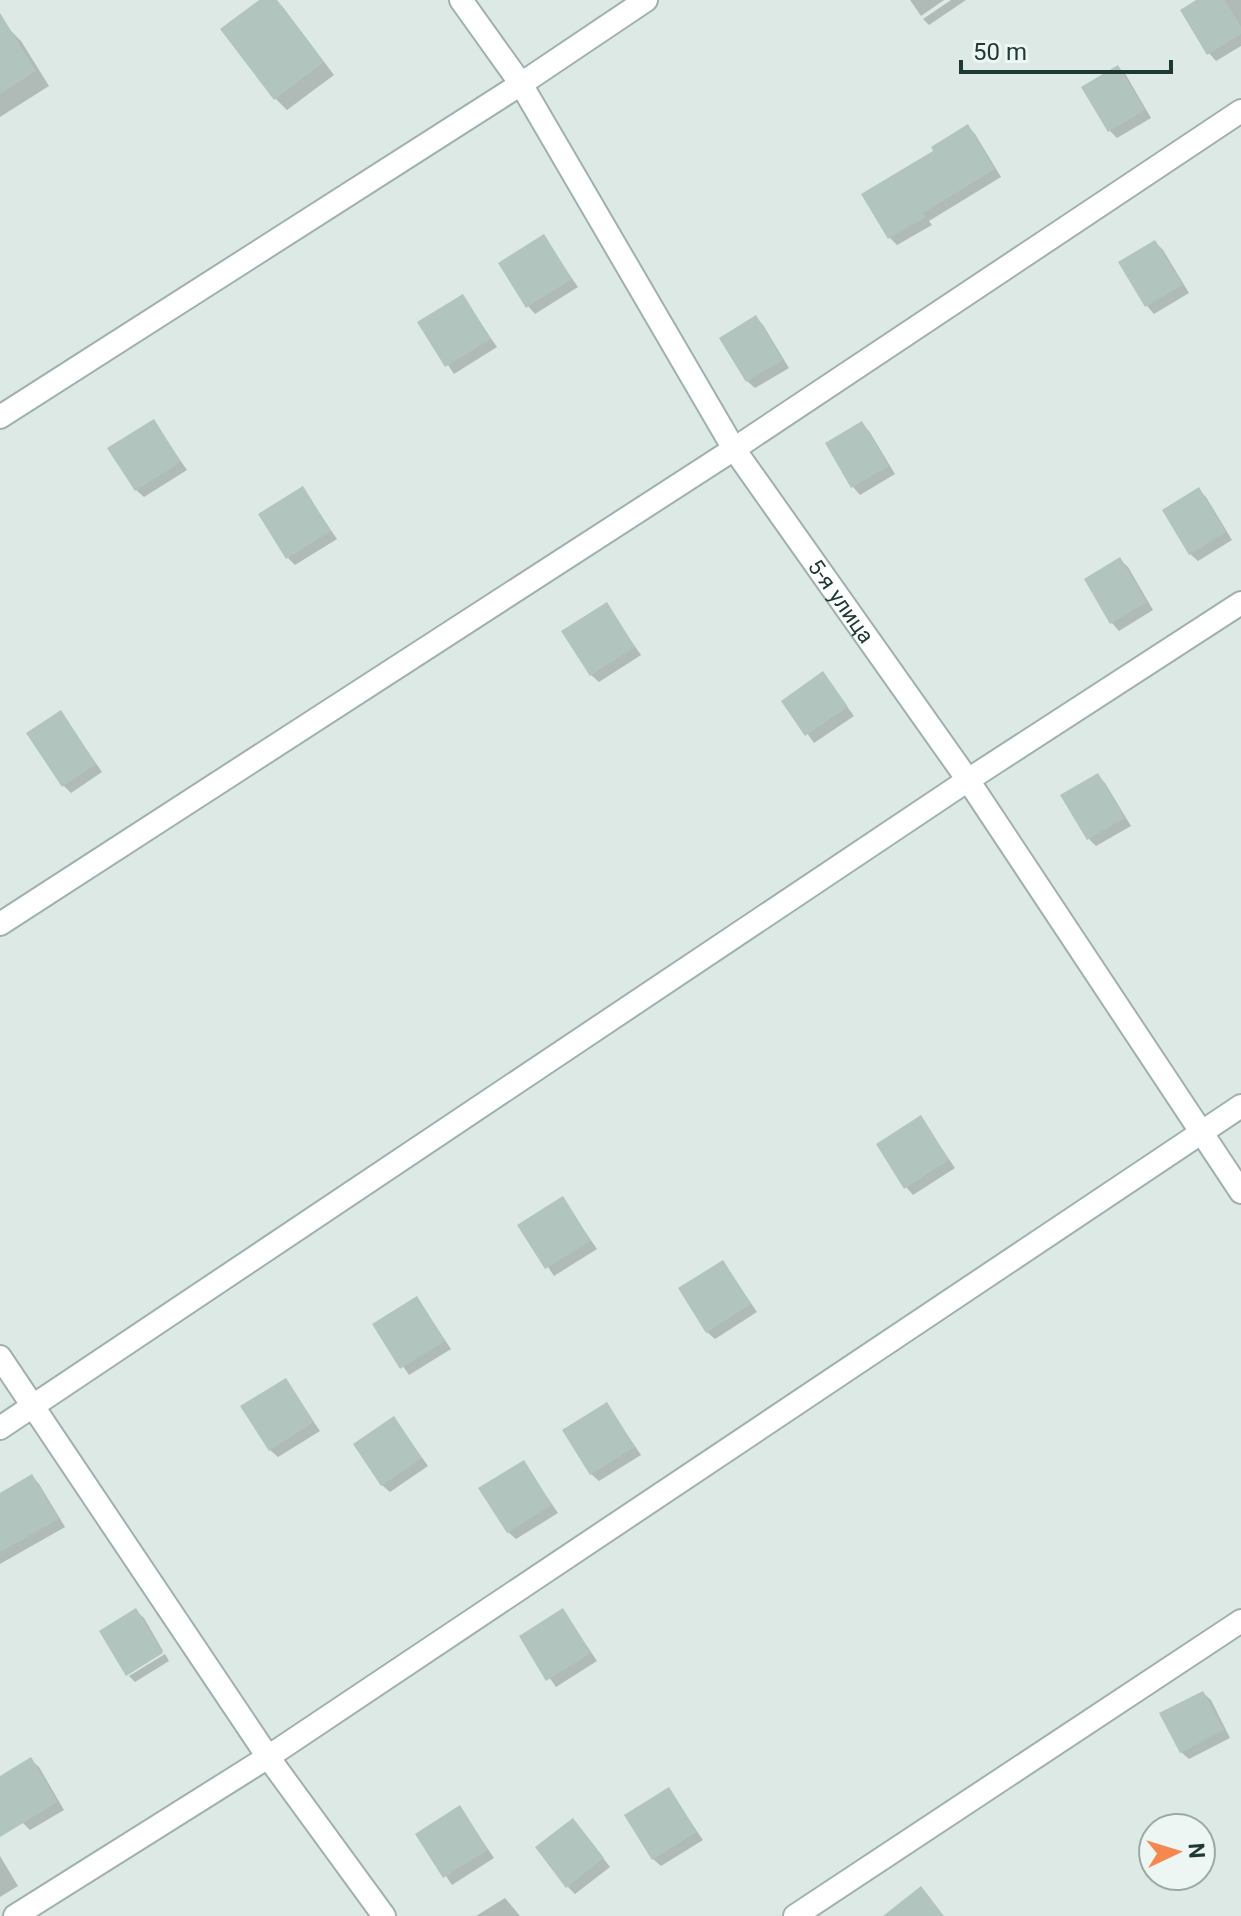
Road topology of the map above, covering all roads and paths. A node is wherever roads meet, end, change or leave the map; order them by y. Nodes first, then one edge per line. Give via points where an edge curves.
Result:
1 (461, 0) edge
2 (646, 0) edge
3 (521, 84) junction
4 (1241, 111) edge
5 (0, 417) edge
6 (734, 449) junction
7 (1241, 603) edge
8 (968, 780) junction
9 (0, 924) edge
10 (1241, 1106) edge
11 (1202, 1130) junction
12 (1241, 1192) edge
13 (0, 1357) edge
14 (33, 1407) junction
15 (0, 1428) edge
16 (1241, 1621) edge
17 (268, 1757) junction
18 (15, 1916) edge
19 (384, 1916) edge
20 (795, 1916) edge

1 - 3 street, 5-я улица
2 - 3 street
3 - 5 street
3 - 6 street, 5-я улица
4 - 6 street
6 - 8 street, 5-я улица
6 - 9 street
7 - 8 street
8 - 11 street, 5-я улица
8 - 14 street
10 - 11 street
11 - 12 street, 5-я улица
11 - 17 street
13 - 14 street
14 - 15 street
14 - 17 street
16 - 20 street
17 - 18 street
17 - 19 street

